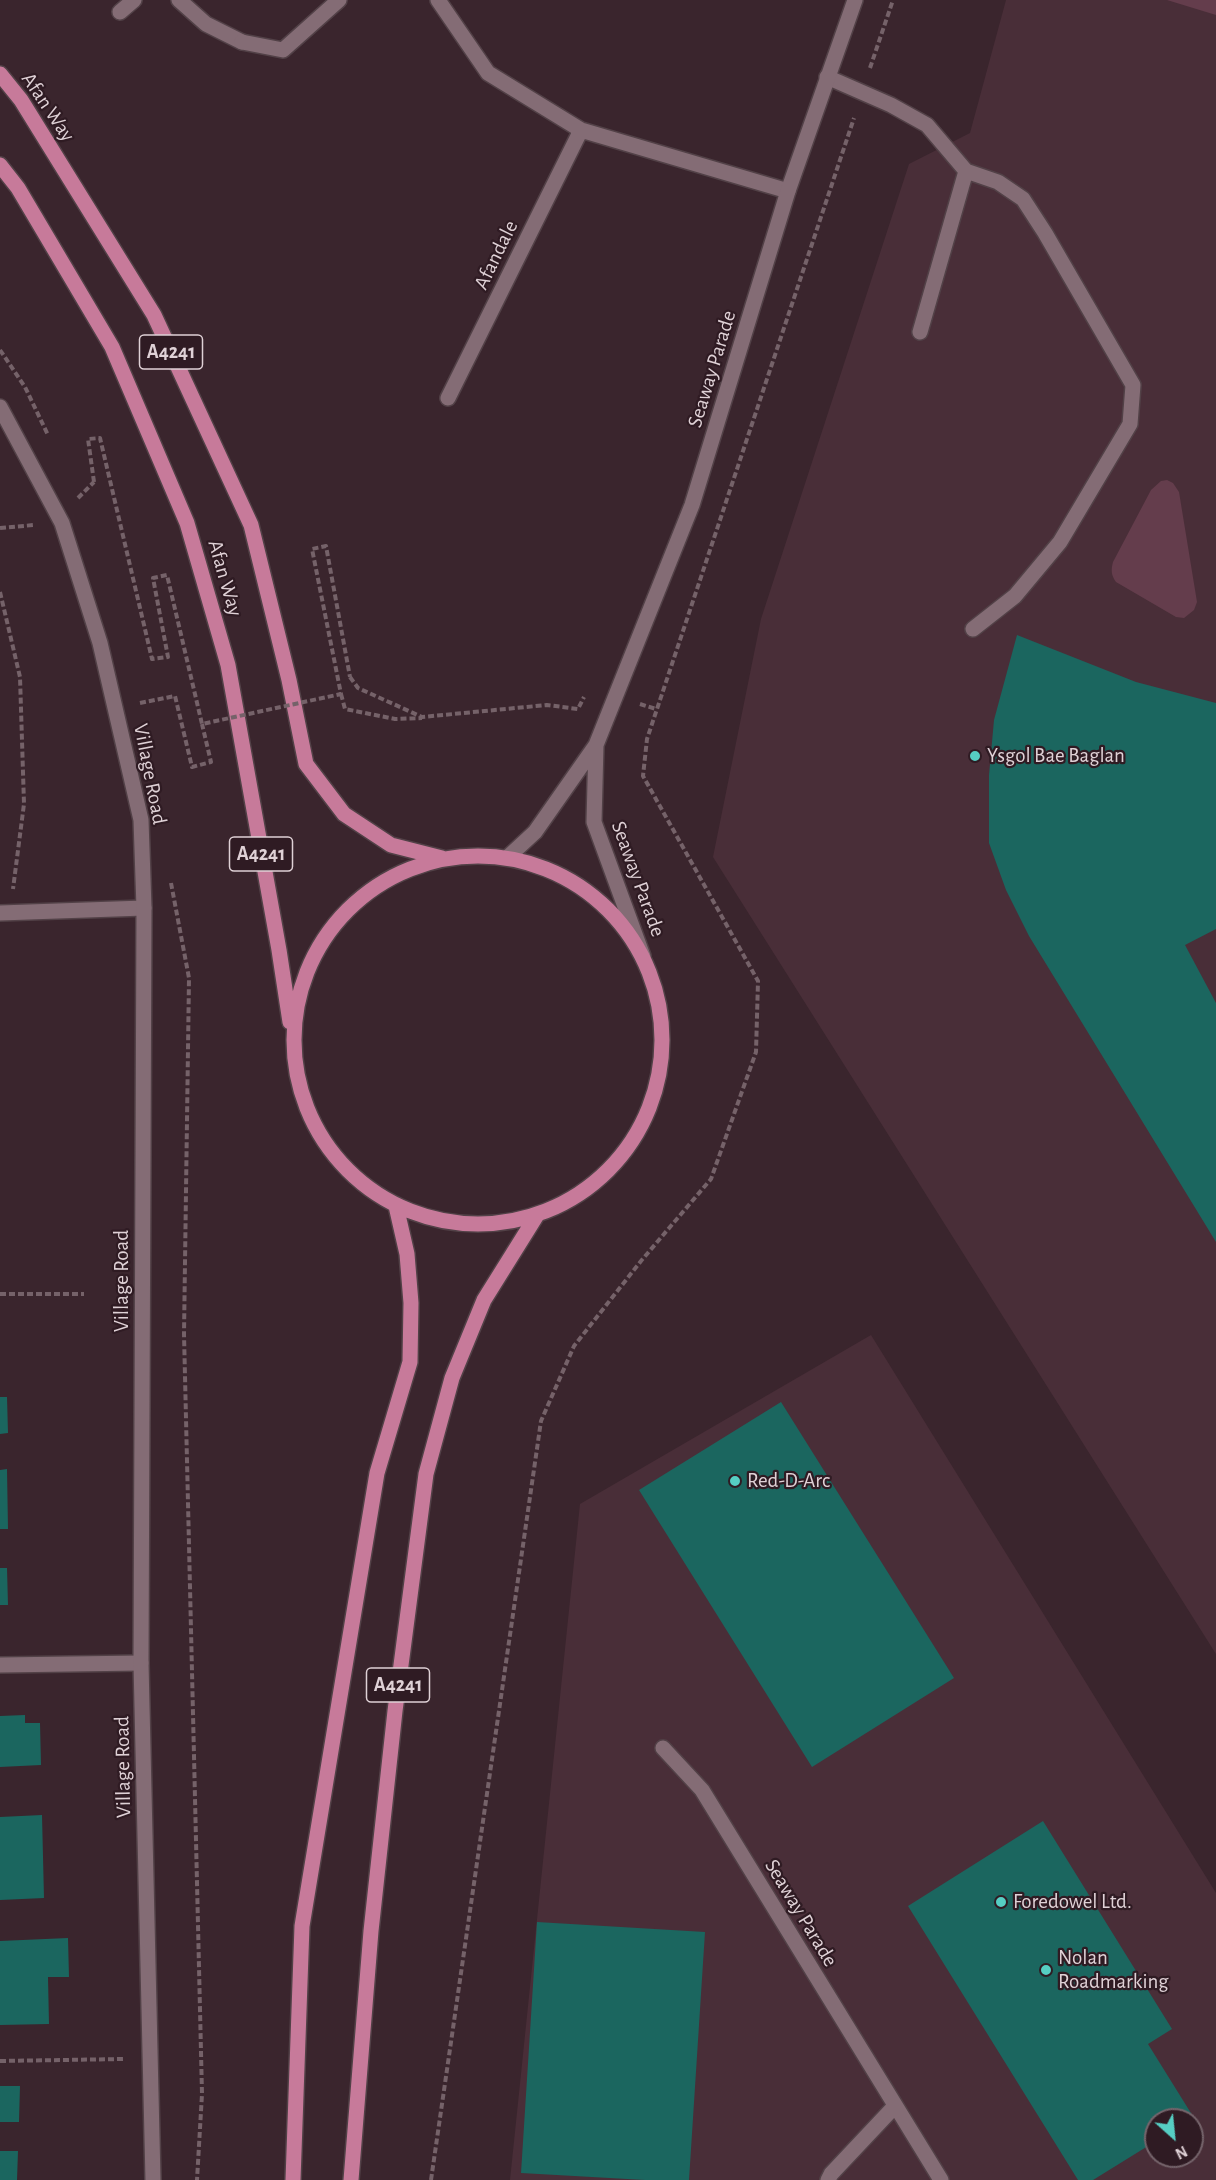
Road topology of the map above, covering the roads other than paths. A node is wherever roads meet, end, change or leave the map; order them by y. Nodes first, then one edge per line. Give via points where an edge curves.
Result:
1 (134, 0) edge
2 (179, 0) edge
3 (339, 0) edge
4 (438, 0) edge
5 (855, 0) edge
6 (120, 12) dead end
7 (0, 74) edge
8 (827, 77) junction
9 (581, 130) junction
10 (0, 165) edge
11 (966, 171) junction
12 (788, 191) junction
13 (920, 332) dead end
14 (448, 398) dead end
15 (0, 407) edge
16 (973, 629) dead end
17 (596, 745) junction
18 (508, 857) junction
19 (442, 858) junction
20 (144, 908) junction
21 (5, 913) edge
22 (643, 956) junction
23 (293, 1043) junction
24 (396, 1206) junction
25 (537, 1215) junction
26 (141, 1663) junction
27 (0, 1665) edge
28 (663, 1748) dead end
29 (895, 2106) junction
30 (153, 2180) edge
31 (293, 2180) edge
32 (351, 2180) edge
33 (828, 2180) edge
34 (941, 2180) edge

1 - 6 street
2 - 3 street via 206,24 242,42 283,50
4 - 9 street via 488,73
5 - 8 street, Seaway Parade
7 - 19 main road, Afan Way / A4241 via 21,100 154,315 251,525 290,680 306,764 345,814 391,845
8 - 11 street via 927,125
8 - 12 street, Seaway Parade
9 - 12 street
9 - 14 street, Afandale
10 - 23 main road, Afan Way / A4241 via 18,188 112,347 187,523 228,665
11 - 13 street
11 - 16 street via 998,182 1023,199 1133,385 1130,424 1060,542 1015,596
12 - 17 street, Seaway Parade via 692,505
15 - 20 street, Village Road via 62,523 100,644 141,820
17 - 18 street, Seaway Parade via 535,832
17 - 22 street, Seaway Parade via 594,822
18 - 19 main road, A4241
18 - 22 main road, A4241 via 563,875 609,909
19 - 23 main road, A4241 via 394,875 352,905 319,945 299,992
20 - 21 street
20 - 26 street, Village Road
22 - 25 main road, A4241 via 661,1016 659,1079 639,1128 593,1184
23 - 24 main road, A4241 via 300,1093 322,1139 355,1178
24 - 25 main road, A4241 via 442,1221 490,1224
24 - 31 main road, A4241 via 408,1254 410,1362 377,1473 302,1926
25 - 32 main road, A4241 via 484,1300 452,1378 426,1474 371,1931
26 - 27 street
26 - 30 street, Village Road
28 - 29 street, Seaway Parade via 702,1790
29 - 33 street
29 - 34 street, Seaway Parade

